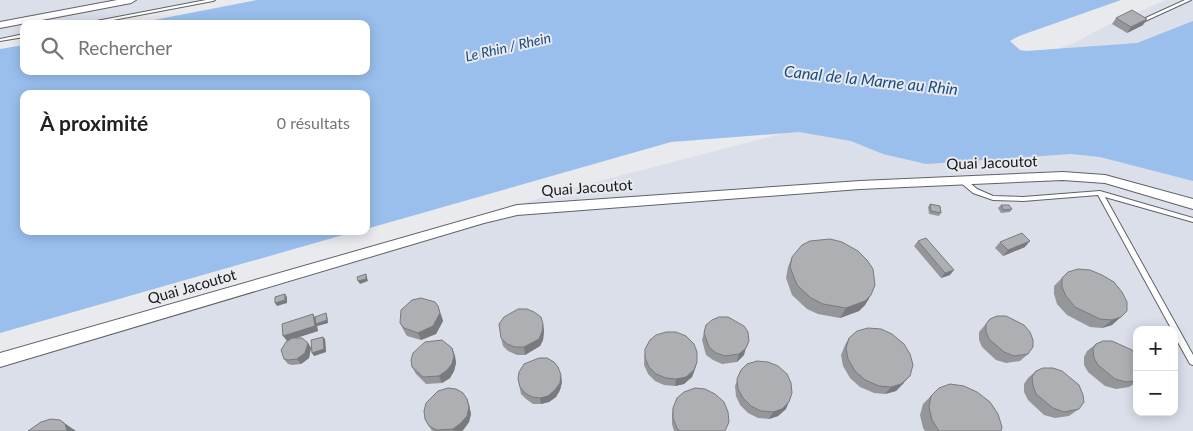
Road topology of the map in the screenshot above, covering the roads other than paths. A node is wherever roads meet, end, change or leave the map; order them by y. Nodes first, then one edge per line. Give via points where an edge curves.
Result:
1 (131, 0) edge
2 (213, 0) edge
3 (1189, 0) edge
4 (1138, 14) edge
5 (1151, 16) junction
6 (26, 20) edge
7 (105, 20) edge
8 (20, 21) edge
9 (1141, 21) edge
10 (0, 25) edge
11 (20, 36) edge
12 (0, 40) edge
13 (962, 180) junction
14 (1100, 192) junction
15 (1193, 204) edge
16 (1193, 220) edge
17 (0, 360) edge
18 (1193, 362) edge

1 - 6 street
2 - 7 lane
3 - 5 lane
4 - 5 lane
5 - 9 lane
8 - 10 street
11 - 12 lane
13 - 14 lane via 993,198 1022,199
13 - 15 street, Quai Jacoutot via 1090,177
13 - 17 street, Quai Jacoutot via 505,212
14 - 16 lane
14 - 18 lane

